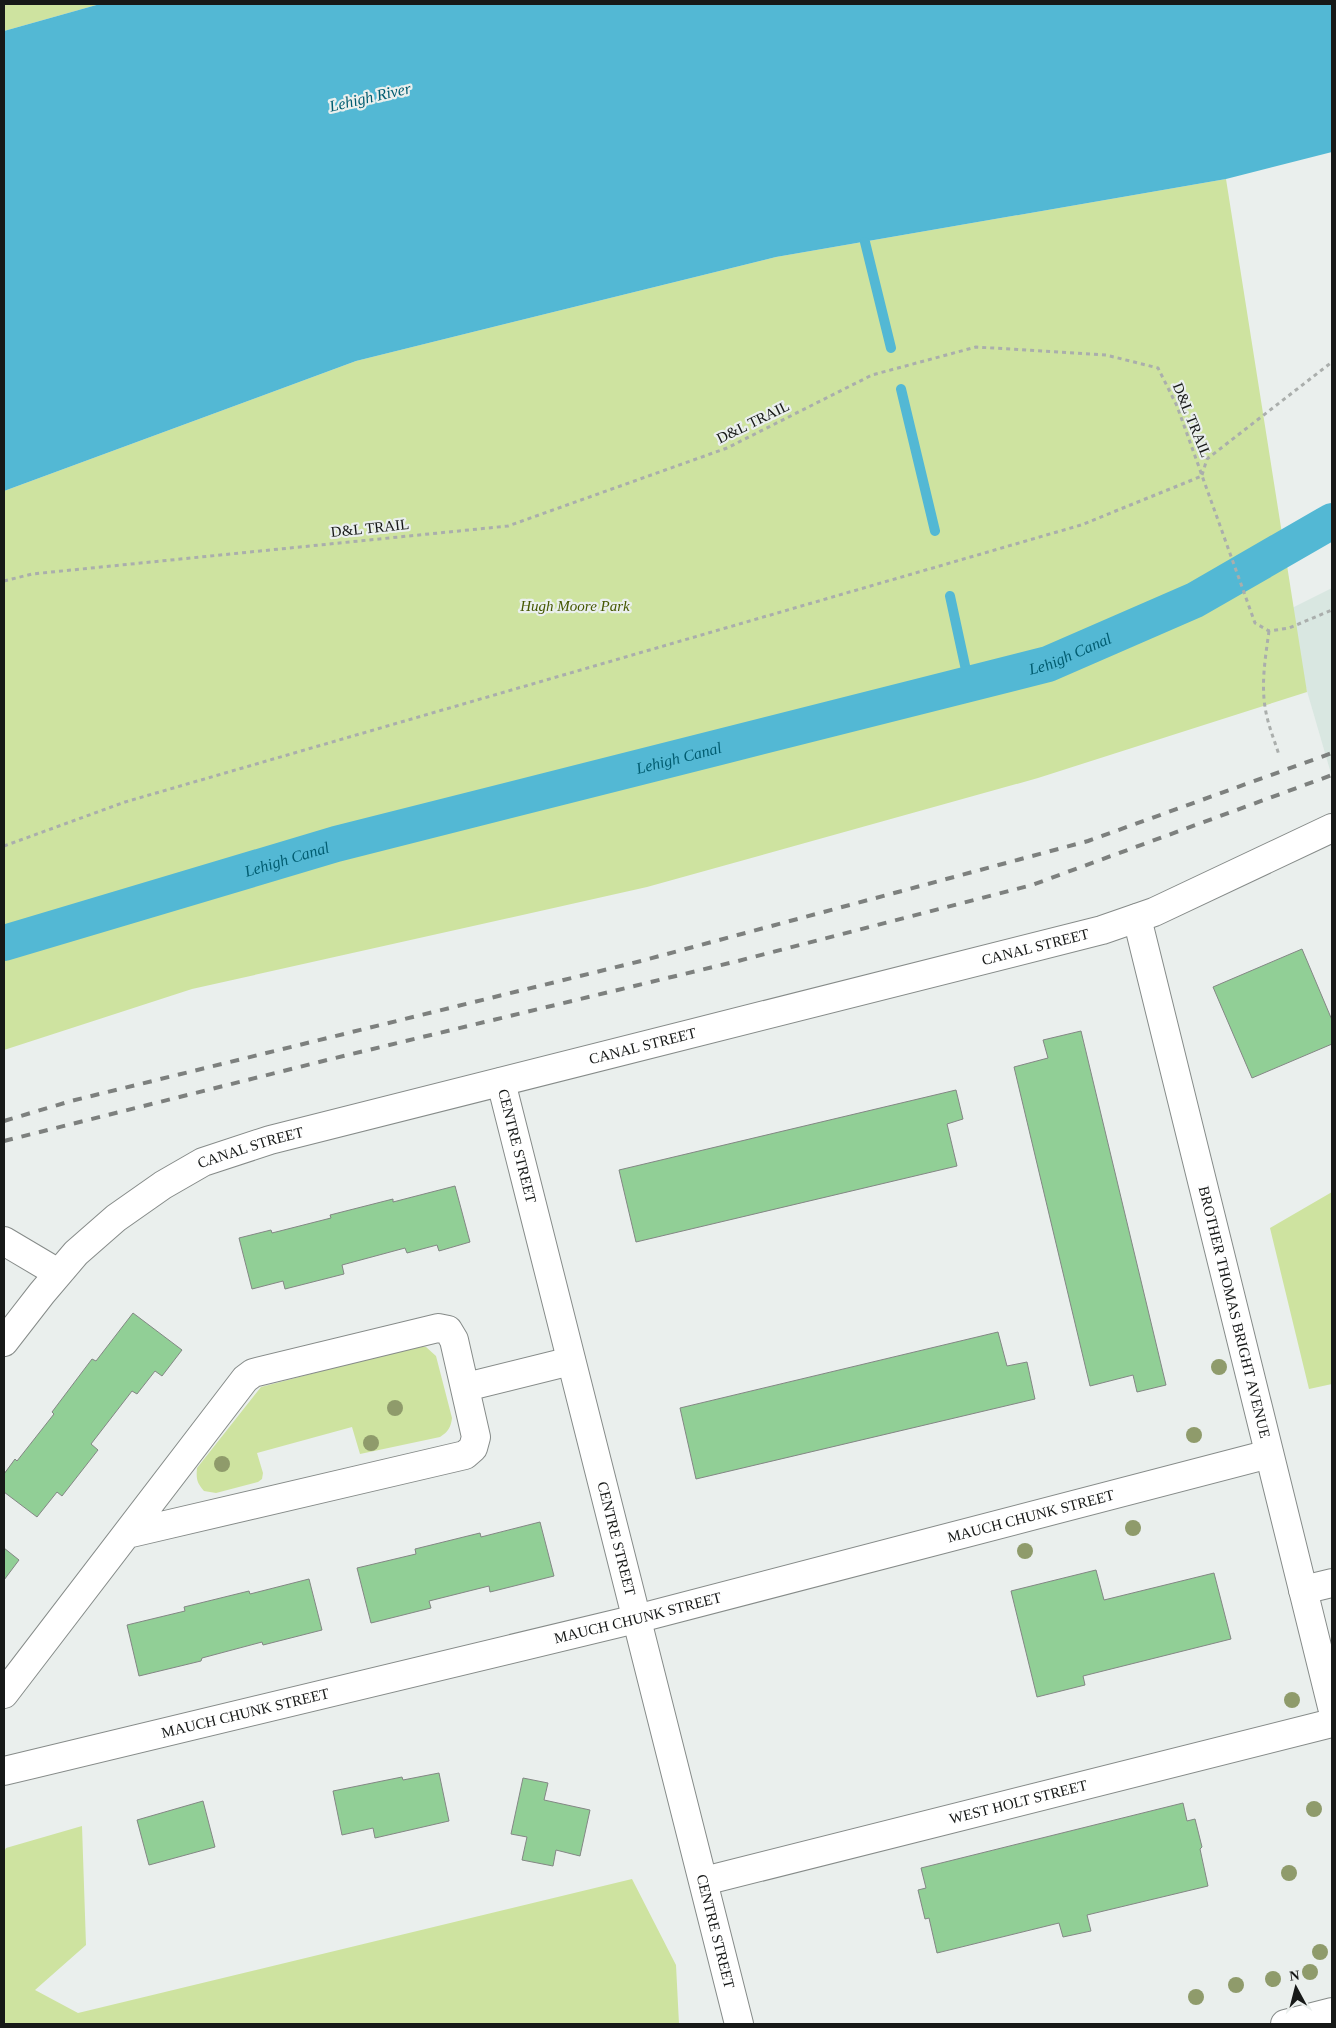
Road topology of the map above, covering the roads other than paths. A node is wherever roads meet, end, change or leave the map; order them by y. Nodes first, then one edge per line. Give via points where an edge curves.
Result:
1 (1332, 828) edge
2 (1137, 918) junction
3 (500, 1082) junction
4 (4, 1240) edge
5 (58, 1273) junction
6 (4, 1342) edge
7 (571, 1361) junction
8 (466, 1387) junction
9 (1269, 1454) junction
10 (127, 1534) junction
11 (1332, 1583) edge
12 (1303, 1590) junction
13 (636, 1619) junction
14 (4, 1694) edge
15 (1332, 1707) edge
16 (1332, 1723) edge
17 (4, 1770) edge
18 (704, 1881) junction
19 (1332, 2012) edge
20 (739, 2024) edge
21 (1285, 2024) edge

1 - 2 street, CANAL STREET
2 - 3 street, CANAL STREET via 1102,930
2 - 9 street, BROTHER THOMAS BRIGHT AVENUE
3 - 5 street, CANAL STREET via 270,1140 203,1162 116,1218
3 - 7 street, CENTRE STREET
4 - 5 street
5 - 6 street, CANAL STREET
7 - 8 street
7 - 13 street, CENTRE STREET
8 - 10 street via 476,1437 473,1448 465,1455
8 - 10 street via 454,1340 448,1330 438,1328 253,1373 245,1379
9 - 12 street, BROTHER THOMAS BRIGHT AVENUE
9 - 13 street, MAUCH CHUNK STREET
10 - 14 street
11 - 12 street
12 - 15 street, BROTHER THOMAS BRIGHT AVENUE
13 - 17 street, MAUCH CHUNK STREET
13 - 18 street, CENTRE STREET
16 - 18 street, WEST HOLT STREET
18 - 20 street, CENTRE STREET
19 - 21 street

